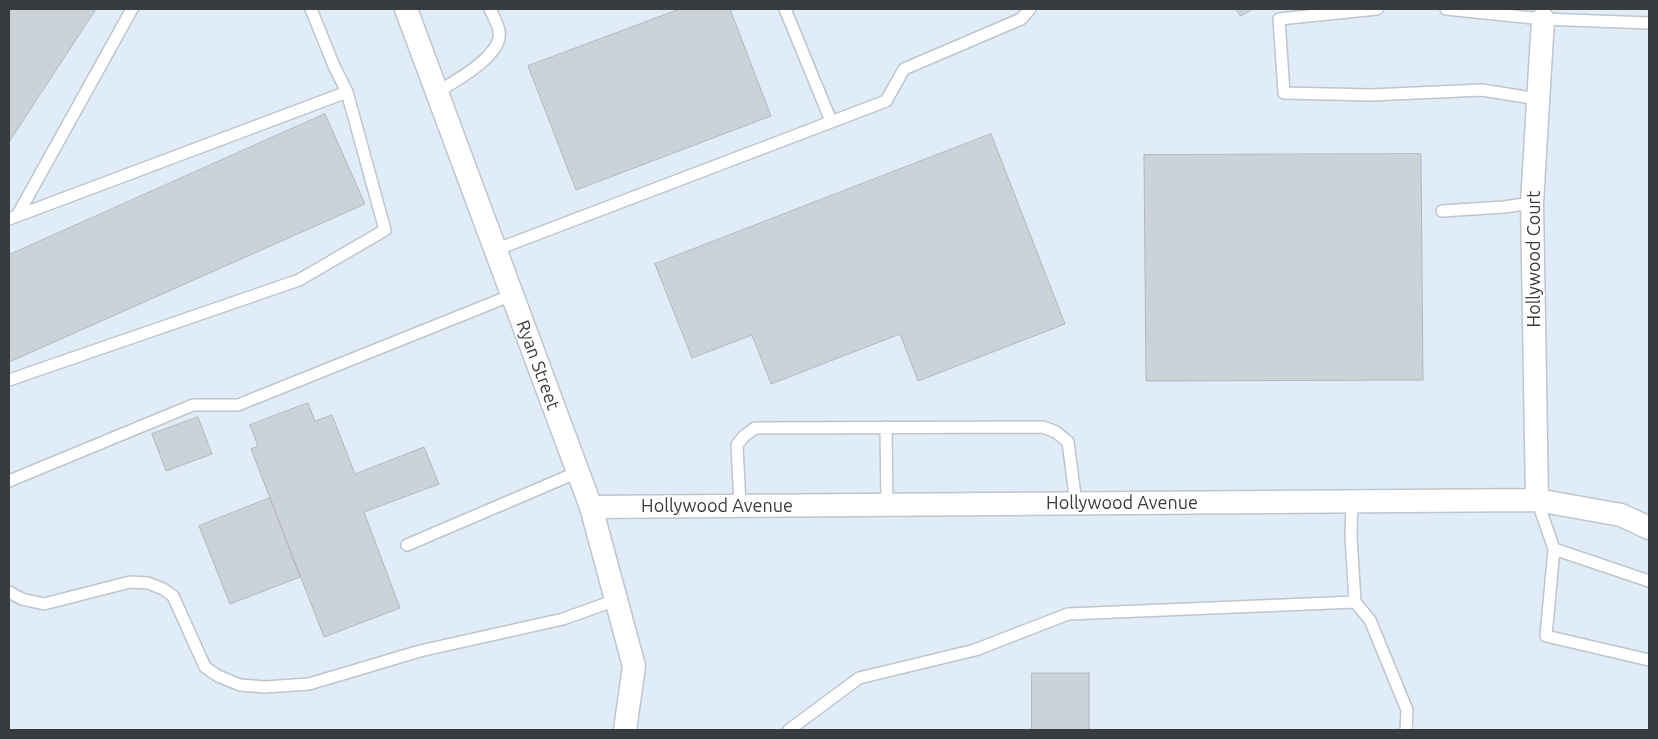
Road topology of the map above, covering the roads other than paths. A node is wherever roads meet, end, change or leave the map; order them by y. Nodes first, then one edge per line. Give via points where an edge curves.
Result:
1 (132, 9) edge
2 (311, 9) edge
3 (406, 9) edge
4 (490, 9) edge
5 (785, 9) edge
6 (1030, 9) edge
7 (1376, 9) edge
8 (1446, 9) edge
9 (1544, 12) edge
10 (1649, 23) edge
11 (346, 92) junction
12 (437, 92) junction
13 (1538, 99) junction
14 (831, 122) junction
15 (1532, 203) junction
16 (1442, 211) dead end
17 (13, 218) edge
18 (495, 250) junction
19 (512, 295) junction
20 (9, 380) edge
21 (886, 427) junction
22 (578, 472) junction
23 (9, 481) edge
24 (1537, 500) junction
25 (1352, 501) junction
26 (1076, 503) junction
27 (887, 505) junction
28 (740, 506) junction
29 (591, 507) junction
30 (1649, 528) edge
31 (407, 545) dead end
32 (1554, 549) junction
33 (1649, 582) edge
34 (9, 592) edge
35 (616, 600) junction
36 (1355, 602) junction
37 (1649, 660) edge
38 (625, 730) edge
39 (790, 730) edge
40 (1406, 730) edge

1 - 17 lane
2 - 11 lane
3 - 12 street, Ryan Street
4 - 12 lane via 500,32 497,46 469,74
5 - 14 lane
6 - 14 lane via 1021,19 904,70 886,100
7 - 13 lane via 1279,19 1284,93 1370,95 1482,90
8 - 9 lane
9 - 10 lane
9 - 13 street, Hollywood Court
11 - 17 lane
11 - 20 lane via 385,230 299,280
12 - 18 street, Ryan Street
13 - 15 street, Hollywood Court
14 - 18 lane
15 - 16 lane
15 - 24 street, Hollywood Court
18 - 19 street, Ryan Street
19 - 22 street, Ryan Street
19 - 23 lane via 238,405 193,405
21 - 26 lane via 1043,427 1056,432 1068,442
21 - 27 lane
21 - 28 lane via 755,428 737,445
22 - 29 street, Ryan Street
22 - 31 lane
24 - 25 street, Hollywood Avenue
24 - 30 street, Hollywood Avenue via 1622,515
24 - 32 lane
25 - 26 street, Hollywood Avenue
25 - 36 lane
26 - 27 street, Hollywood Avenue
27 - 28 street, Hollywood Avenue
28 - 29 street, Hollywood Avenue
29 - 35 street, Ryan Street
32 - 33 lane
32 - 37 lane via 1546,636
34 - 35 lane via 44,604 130,582 148,583 173,596 205,667 240,685 265,687 309,684 420,651 563,619
35 - 38 street, Ryan Street via 634,666
36 - 39 lane via 1068,614 975,650 859,678
36 - 40 lane via 1370,620 1407,710

